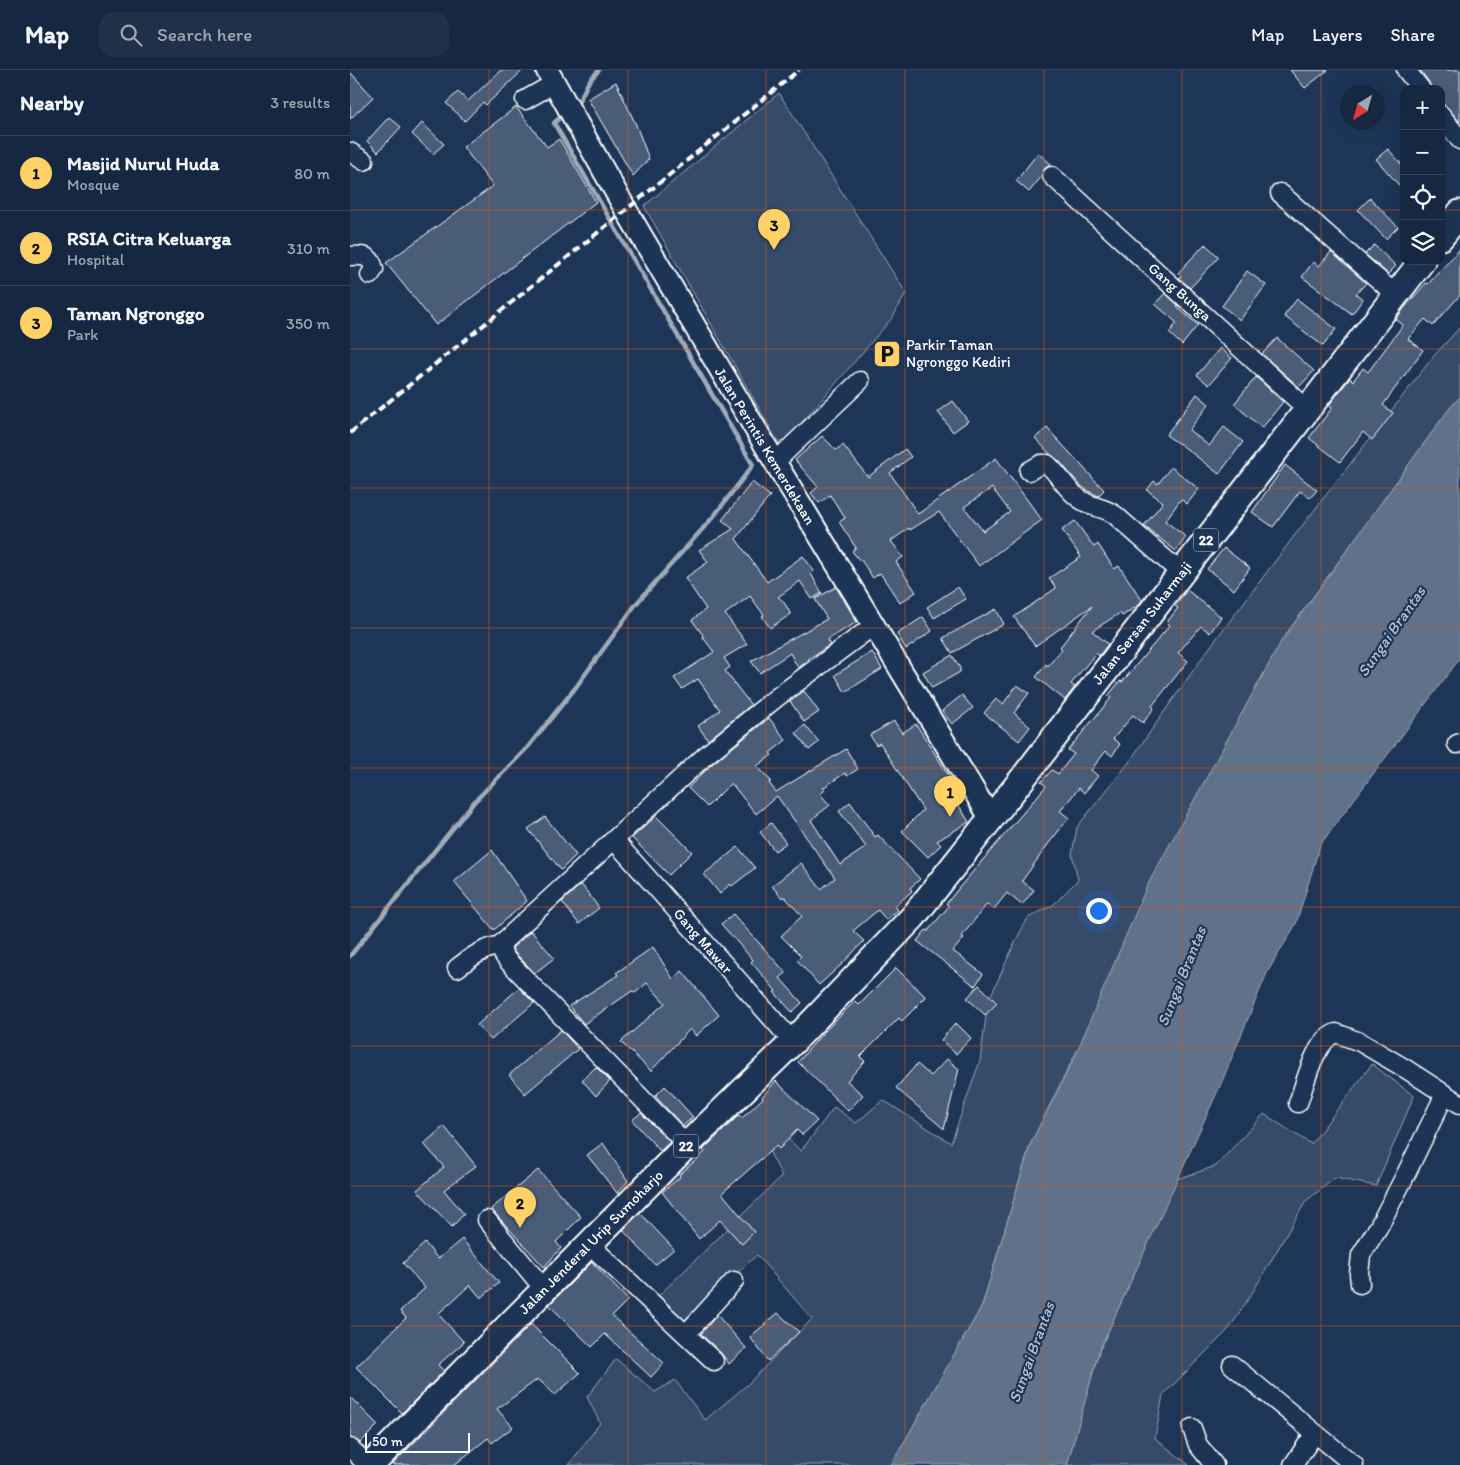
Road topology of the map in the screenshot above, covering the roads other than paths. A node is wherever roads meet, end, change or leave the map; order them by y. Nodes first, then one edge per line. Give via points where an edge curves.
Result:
1 (1406, 70) edge
2 (550, 77) edge
3 (1418, 85) edge
4 (526, 100) dead end
5 (1445, 120) edge
6 (1460, 140) edge
7 (1052, 176) dead end
8 (1280, 193) dead end
9 (1460, 212) edge
10 (1445, 232) edge
11 (350, 256) edge
12 (1419, 265) edge
13 (370, 275) dead end
14 (1396, 295) junction
15 (860, 381) dead end
16 (1307, 409) junction
17 (774, 462) junction
18 (1030, 471) dead end
19 (1181, 573) junction
20 (873, 626) junction
21 (990, 819) junction
22 (614, 840) junction
23 (501, 945) junction
24 (457, 968) dead end
25 (792, 1042) junction
26 (1445, 1094) junction
27 (1298, 1102) dead end
28 (1460, 1104) edge
29 (687, 1145) junction
30 (487, 1220) dead end
31 (589, 1244) junction
32 (734, 1281) dead end
33 (1360, 1284) dead end
34 (544, 1288) junction
35 (686, 1334) junction
36 (714, 1360) dead end
37 (1232, 1365) dead end
38 (1192, 1428) dead end
39 (1316, 1433) junction
40 (350, 1448) edge
41 (370, 1465) edge
42 (1214, 1465) edge
43 (1293, 1465) edge
44 (1354, 1465) edge

1 - 3 street
2 - 4 street
2 - 17 main road, Jalan Perintis Kemerdekaan
5 - 6 street
7 - 16 street, Gang Bunga
8 - 14 street
9 - 10 highway
11 - 13 street via 368,257 374,266
12 - 14 highway, Jalan Sersan Suharmaji / 22
14 - 16 highway, Jalan Sersan Suharmaji / 22
15 - 17 street
16 - 19 highway, Jalan Sersan Suharmaji / 22
17 - 20 main road, Jalan Perintis Kemerdekaan
18 - 19 street via 1047,464 1078,498 1116,515
19 - 21 highway, Jalan Sersan Suharmaji / 22
20 - 21 main road, Jalan Perintis Kemerdekaan
20 - 22 street via 705,756
21 - 25 highway, Jalan Jenderal Urip Sumoharjo / 22 via 913,917
22 - 23 street
22 - 25 street, Gang Mawar
23 - 24 street via 490,947
23 - 29 street via 507,960
25 - 29 highway, Jalan Jenderal Urip Sumoharjo / 22
26 - 27 street via 1360,1042 1336,1033 1319,1047
26 - 28 street
26 - 33 street via 1379,1226 1361,1255
29 - 31 highway, Jalan Jenderal Urip Sumoharjo / 22
30 - 34 street
31 - 34 highway, Jalan Jenderal Urip Sumoharjo / 22
31 - 35 street
32 - 35 street
34 - 41 highway, Jalan Jenderal Urip Sumoharjo / 22
35 - 36 street
37 - 39 street
38 - 42 street via 1198,1445
39 - 43 street
39 - 44 street
40 - 41 street

